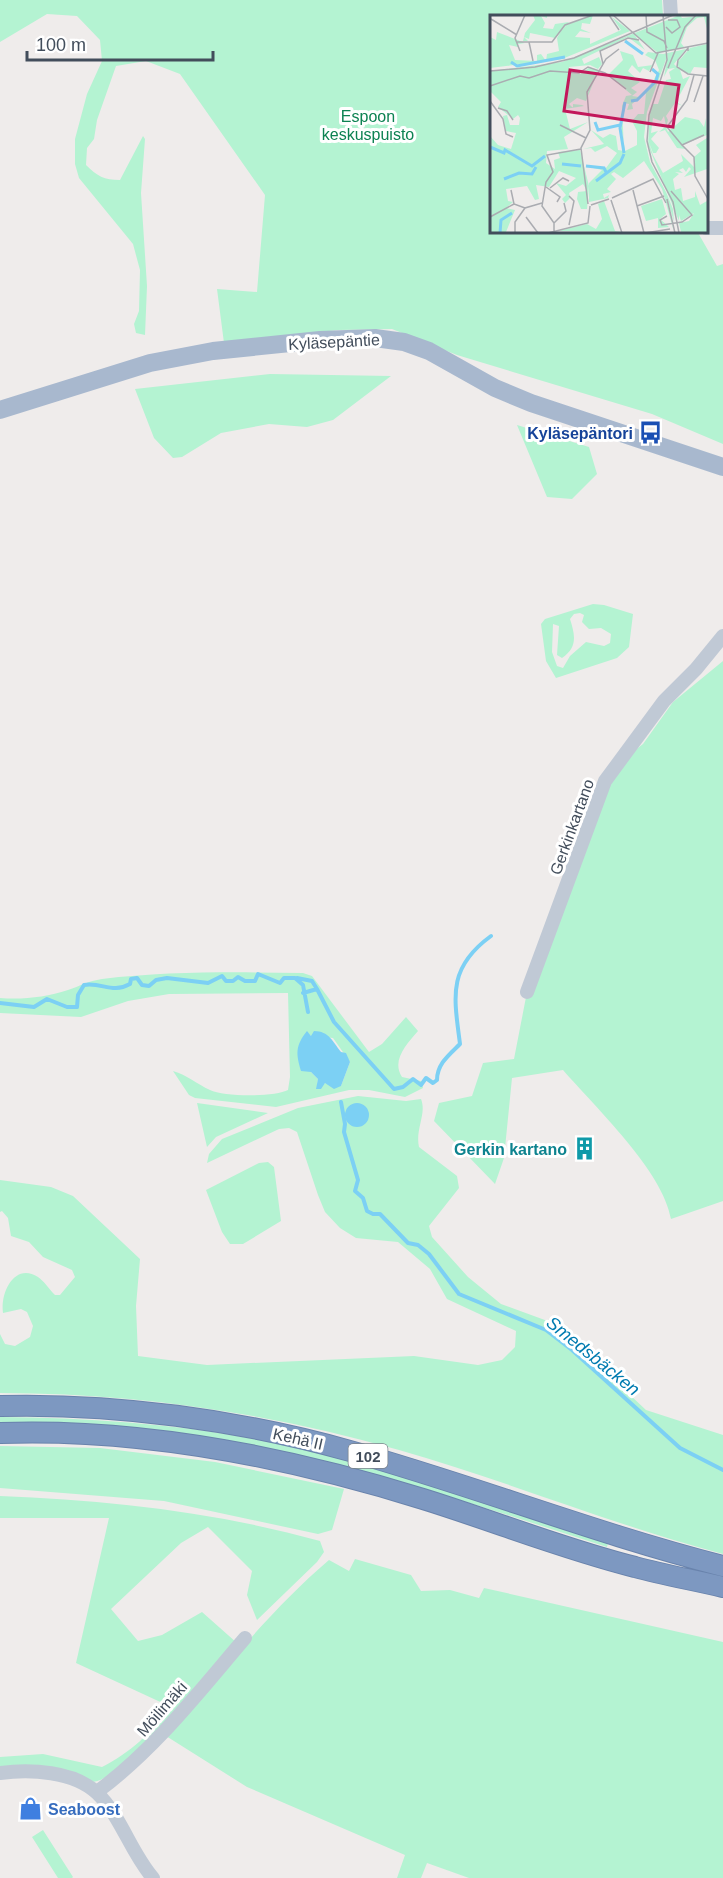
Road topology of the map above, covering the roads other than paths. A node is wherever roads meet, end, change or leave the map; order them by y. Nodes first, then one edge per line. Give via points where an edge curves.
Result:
1 (670, 0) edge
2 (671, 15) edge
3 (0, 410) edge
4 (723, 467) edge
5 (723, 636) edge
6 (527, 992) dead end
7 (0, 1406) edge
8 (0, 1433) edge
9 (723, 1566) edge
10 (633, 1567) junction
11 (723, 1587) edge
12 (723, 1596) edge
13 (245, 1638) dead end
14 (0, 1773) edge
15 (97, 1792) junction
16 (153, 1878) edge

1 - 2 street
3 - 4 main road, Kyläsepäntie via 150,363 213,351 375,338 429,351 531,403
5 - 6 street, Gerkinkartano via 664,701 605,781
7 - 9 highway, Kehä II / 102 via 153,1414 268,1432 347,1450
8 - 10 highway, Kehä II / 102 via 138,1440 244,1454 423,1499
10 - 11 highway, Kehä II / 102
10 - 12 highway
13 - 15 street, Möilimäki via 157,1741
14 - 15 street via 21,1771 58,1776
15 - 16 street

